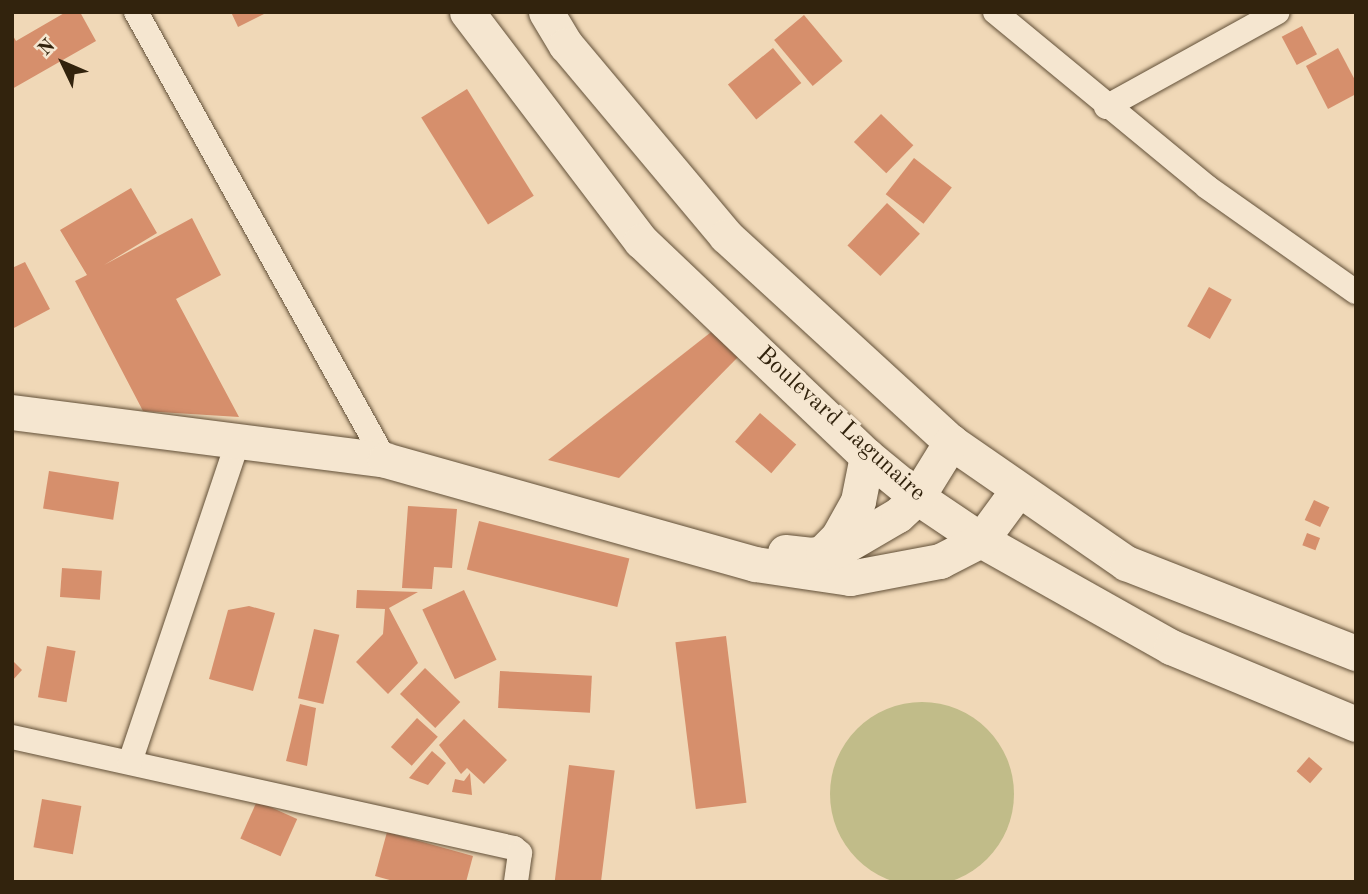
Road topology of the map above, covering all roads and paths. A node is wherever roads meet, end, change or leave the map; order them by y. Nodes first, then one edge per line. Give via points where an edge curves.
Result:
1 (136, 12) edge
2 (467, 12) edge
3 (546, 12) edge
4 (995, 12) edge
5 (1278, 12) edge
6 (1106, 107) junction
7 (1356, 292) edge
8 (12, 412) edge
9 (951, 442) junction
10 (237, 444) junction
11 (867, 456) junction
12 (385, 460) junction
13 (1017, 491) junction
14 (917, 496) junction
15 (660, 536) junction
16 (981, 540) junction
17 (822, 552) junction
18 (1356, 653) edge
19 (1356, 724) edge
20 (12, 737) edge
21 (131, 762) junction
22 (516, 882) edge

1 - 12 street
2 - 11 main road, Boulevard Lagunaire via 641,241
3 - 9 main road via 566,45 726,236
4 - 6 street
5 - 6 street
6 - 7 street via 1287,247
8 - 10 main road
9 - 13 main road
9 - 14 main road
10 - 12 main road
10 - 21 street
11 - 14 main road, Boulevard Lagunaire
11 - 17 main road via 858,501 838,537
12 - 15 main road
13 - 16 main road
13 - 18 main road via 1126,563
14 - 16 main road, Boulevard Lagunaire
14 - 17 main road via 898,515 838,550
15 - 16 main road via 755,564 850,578 940,561
15 - 17 main road
16 - 19 main road, Boulevard Lagunaire via 1171,647
20 - 21 street
21 - 22 street via 514,848 520,853

